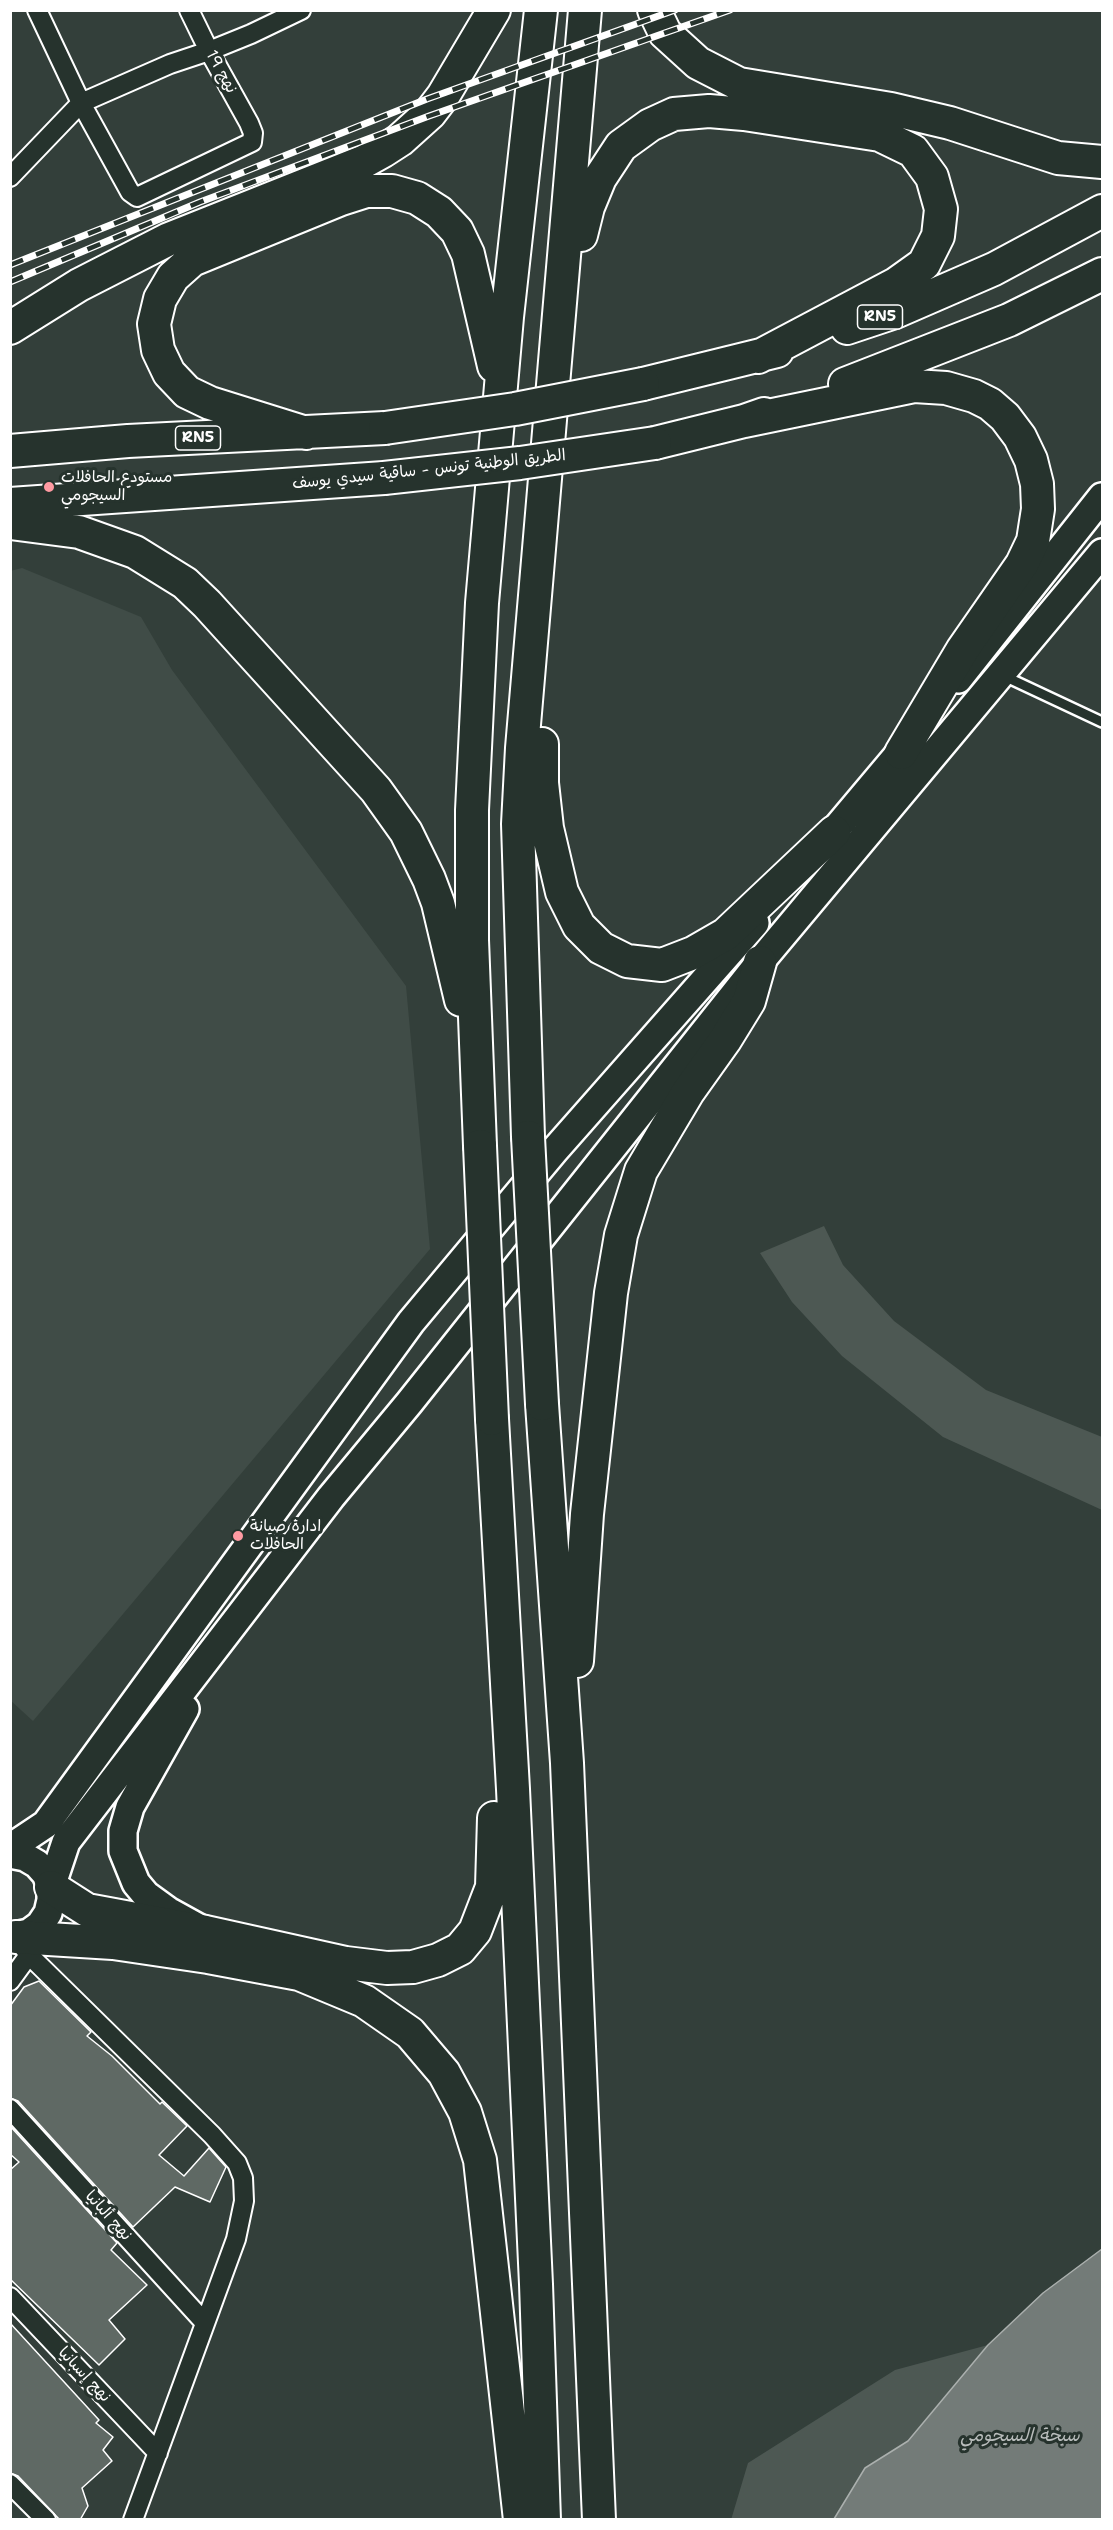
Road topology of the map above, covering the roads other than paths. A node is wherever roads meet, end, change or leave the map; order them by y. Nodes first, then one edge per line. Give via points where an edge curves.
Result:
1 (37, 10) edge
2 (189, 10) edge
3 (301, 10) edge
4 (494, 10) edge
5 (541, 10) edge
6 (585, 10) edge
7 (654, 10) edge
8 (209, 51) junction
9 (81, 103) junction
10 (1102, 162) edge
11 (10, 177) edge
12 (1102, 211) edge
13 (1102, 274) edge
14 (561, 309) junction
15 (10, 328) edge
16 (758, 357) junction
17 (500, 394) junction
18 (744, 421) junction
19 (306, 433) junction
20 (10, 451) edge
21 (1102, 497) edge
22 (10, 504) edge
23 (10, 523) edge
24 (1102, 553) edge
25 (534, 619) junction
26 (1002, 675) junction
27 (1102, 722) edge
28 (901, 753) junction
29 (834, 832) junction
30 (760, 962) junction
31 (478, 1077) junction
32 (215, 1648) junction
33 (506, 1675) junction
34 (567, 1763) junction
35 (10, 1848) edge
36 (10, 1854) edge
37 (51, 1887) junction
38 (206, 1932) junction
39 (16, 1942) edge
40 (10, 1981) edge
41 (10, 2109) edge
42 (10, 2297) edge
43 (205, 2323) junction
44 (158, 2453) junction
45 (10, 2484) edge
46 (46, 2520) edge
47 (133, 2520) edge
48 (520, 2520) edge
49 (544, 2520) edge
50 (599, 2520) edge

1 - 9 street
2 - 8 street, نهج 19
3 - 8 street
4 - 15 highway via 430,113 383,151 169,239 79,285
5 - 17 highway
6 - 14 highway
7 - 10 highway via 665,33 698,63 739,84 891,109 950,123 1058,158
8 - 9 street
8 - 9 street, نهج 19 via 253,133 252,142 137,197 130,192
9 - 11 street
12 - 16 highway, RN5 via 994,269 895,312
13 - 18 highway, الطريق الوطنية تونس - ساقية سيدي يوسف via 955,343
14 - 16 highway via 588,207 600,178 621,146 650,124 674,114 744,114 880,135 913,151 932,177 941,209 938,236 924,264 896,284
14 - 25 highway
16 - 19 highway, RN5, bridge via 515,409 386,428
17 - 19 highway via 468,254 457,231 439,212 417,198 392,191 366,191 192,260 173,277 160,299 154,324 158,350 169,373 187,392
17 - 31 highway via 482,603 472,810
18 - 22 highway, الطريق الوطنية تونس - ساقية سيدي يوسف, bridge via 655,443 520,463 384,478
18 - 28 highway via 914,386 946,388 990,404 1015,430 1028,452 1038,484 1033,541
19 - 20 highway, RN5
21 - 28 main road
23 - 31 highway via 79,532 107,540 152,561 185,583 376,790 406,832 429,879
24 - 26 main road
25 - 29 highway via 540,656 542,783 547,828 562,892 579,926 601,948 627,961 662,965 693,953 726,934
25 - 34 highway, bridge via 518,824 528,1137
26 - 27 lane
26 - 30 main road
28 - 29 main road
29 - 35 main road via 554,1151 411,1322 46,1824
30 - 32 main road via 331,1497
30 - 34 highway via 749,1001 641,1171 621,1235 587,1514 575,1717
31 - 33 highway, bridge
32 - 37 main road via 66,1842
32 - 38 main road via 171,1737 130,1807 123,1831 123,1851 136,1883 168,1911
33 - 38 highway via 496,1710 492,1887 475,1931 460,1949 413,1967 387,1968 346,1963
33 - 49 highway
34 - 50 highway
36 - 37 main road via 37,1864
37 - 38 highway via 87,1910
37 - 39 main road via 48,1913 40,1925
39 - 40 street
39 - 43 street via 237,2163 243,2178 244,2201 236,2239
39 - 48 highway via 113,1943 299,1974 364,2001 410,2033 455,2092 480,2160
41 - 43 street, نهج ألبانيا
42 - 44 street, نهج إسبانيا
43 - 44 street
44 - 47 street
45 - 46 street

